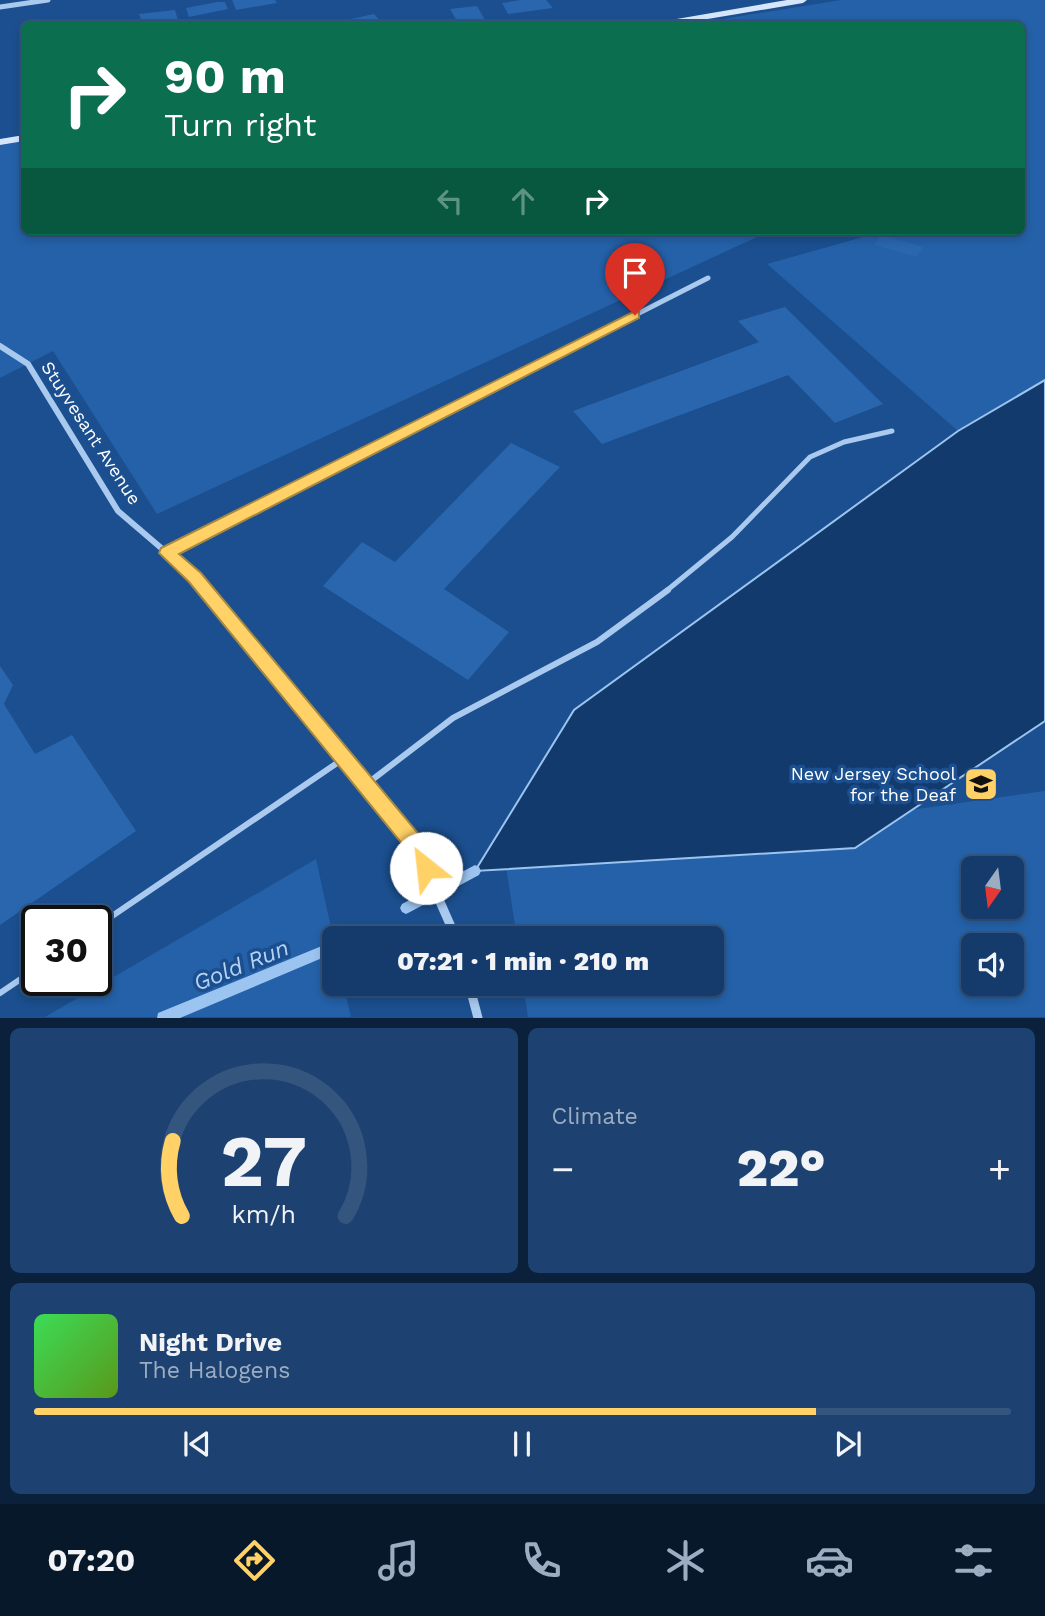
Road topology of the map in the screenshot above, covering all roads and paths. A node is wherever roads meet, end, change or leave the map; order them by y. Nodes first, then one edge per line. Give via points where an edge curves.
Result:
1 (48, 0) edge
2 (803, 0) edge
3 (0, 8) edge
4 (682, 21) edge
5 (21, 138) edge
6 (0, 142) edge
7 (708, 278) dead end
8 (0, 346) edge
9 (892, 431) dead end
10 (167, 553) junction
11 (343, 760) junction
12 (364, 786) junction
13 (112, 916) edge
14 (451, 926) edge
15 (21, 979) edge
16 (0, 993) edge
17 (472, 996) edge
18 (478, 1017) edge

1 - 3 street
2 - 4 street
5 - 6 street
7 - 10 lane
8 - 10 street, Stuyvesant Avenue via 28,364 118,511
9 - 12 lane via 845,442 810,457 732,537 671,588 597,642 453,718
10 - 11 street, Stuyvesant Avenue via 195,578
11 - 12 street, Stuyvesant Avenue
11 - 13 lane
12 - 14 street, Stuyvesant Avenue via 415,845
15 - 16 lane
17 - 18 street

